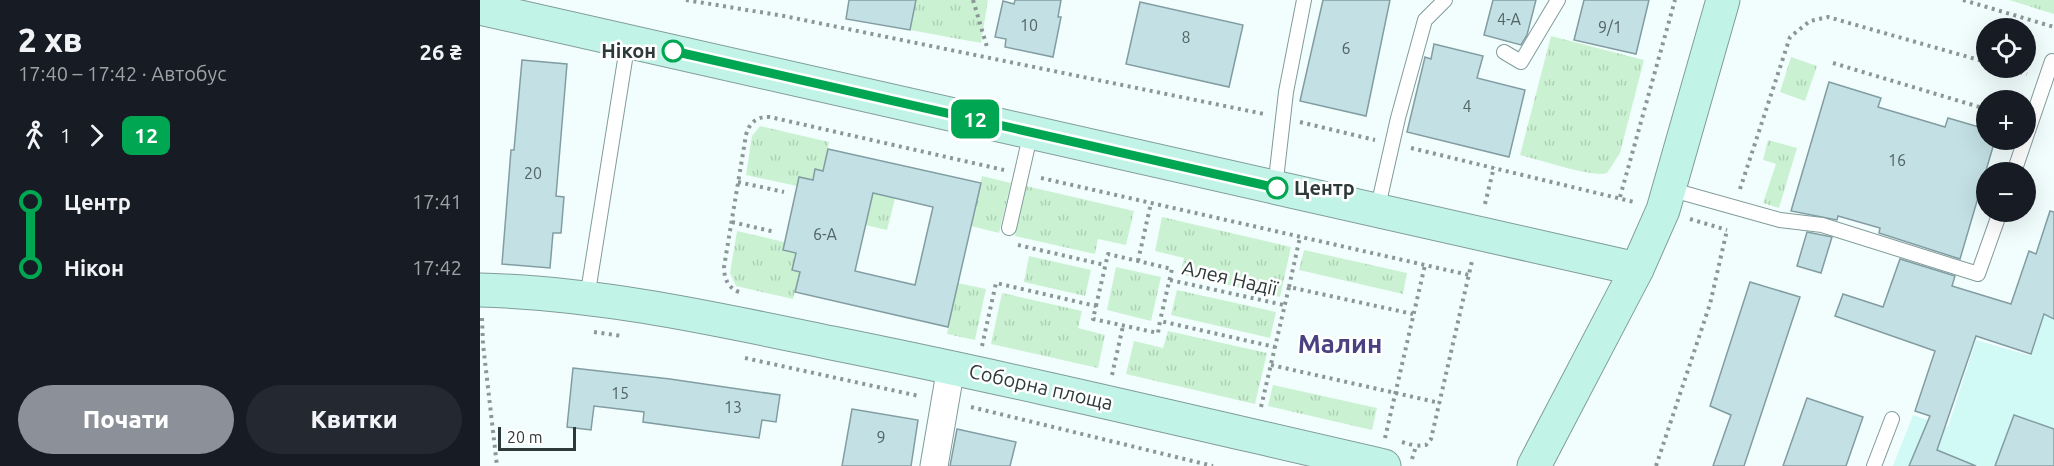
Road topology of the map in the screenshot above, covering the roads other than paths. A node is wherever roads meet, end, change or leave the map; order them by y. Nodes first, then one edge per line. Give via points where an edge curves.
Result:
1 (1304, 0) edge
2 (1444, 0) edge
3 (1558, 0) edge
4 (1724, 0) edge
5 (480, 8) edge
6 (628, 40) junction
7 (1504, 52) dead end
8 (2052, 61) dead end
9 (1031, 132) junction
10 (2017, 162) edge
11 (1275, 188) junction
12 (1666, 199) junction
13 (1377, 211) junction
14 (1996, 222) edge
15 (1009, 228) dead end
16 (1637, 269) junction
17 (587, 298) junction
18 (487, 304) edge
19 (951, 367) junction
20 (1892, 418) dead end
21 (1384, 452) edge
22 (934, 466) edge
23 (1534, 466) edge
24 (1874, 466) edge

1 - 11 lane via 1286,92
2 - 13 lane via 1425,21
3 - 7 lane via 1521,62
4 - 12 street
5 - 6 street
6 - 9 street
6 - 17 lane
8 - 10 lane
9 - 11 street
9 - 15 lane
11 - 13 street
12 - 14 lane via 1734,207 1780,220 1822,225 1978,274
12 - 16 street
13 - 16 street
16 - 23 street
17 - 18 street, Соборна площа via 510,291
17 - 19 street, Соборна площа via 696,315
19 - 21 street, Соборна площа
19 - 22 street
20 - 24 lane

